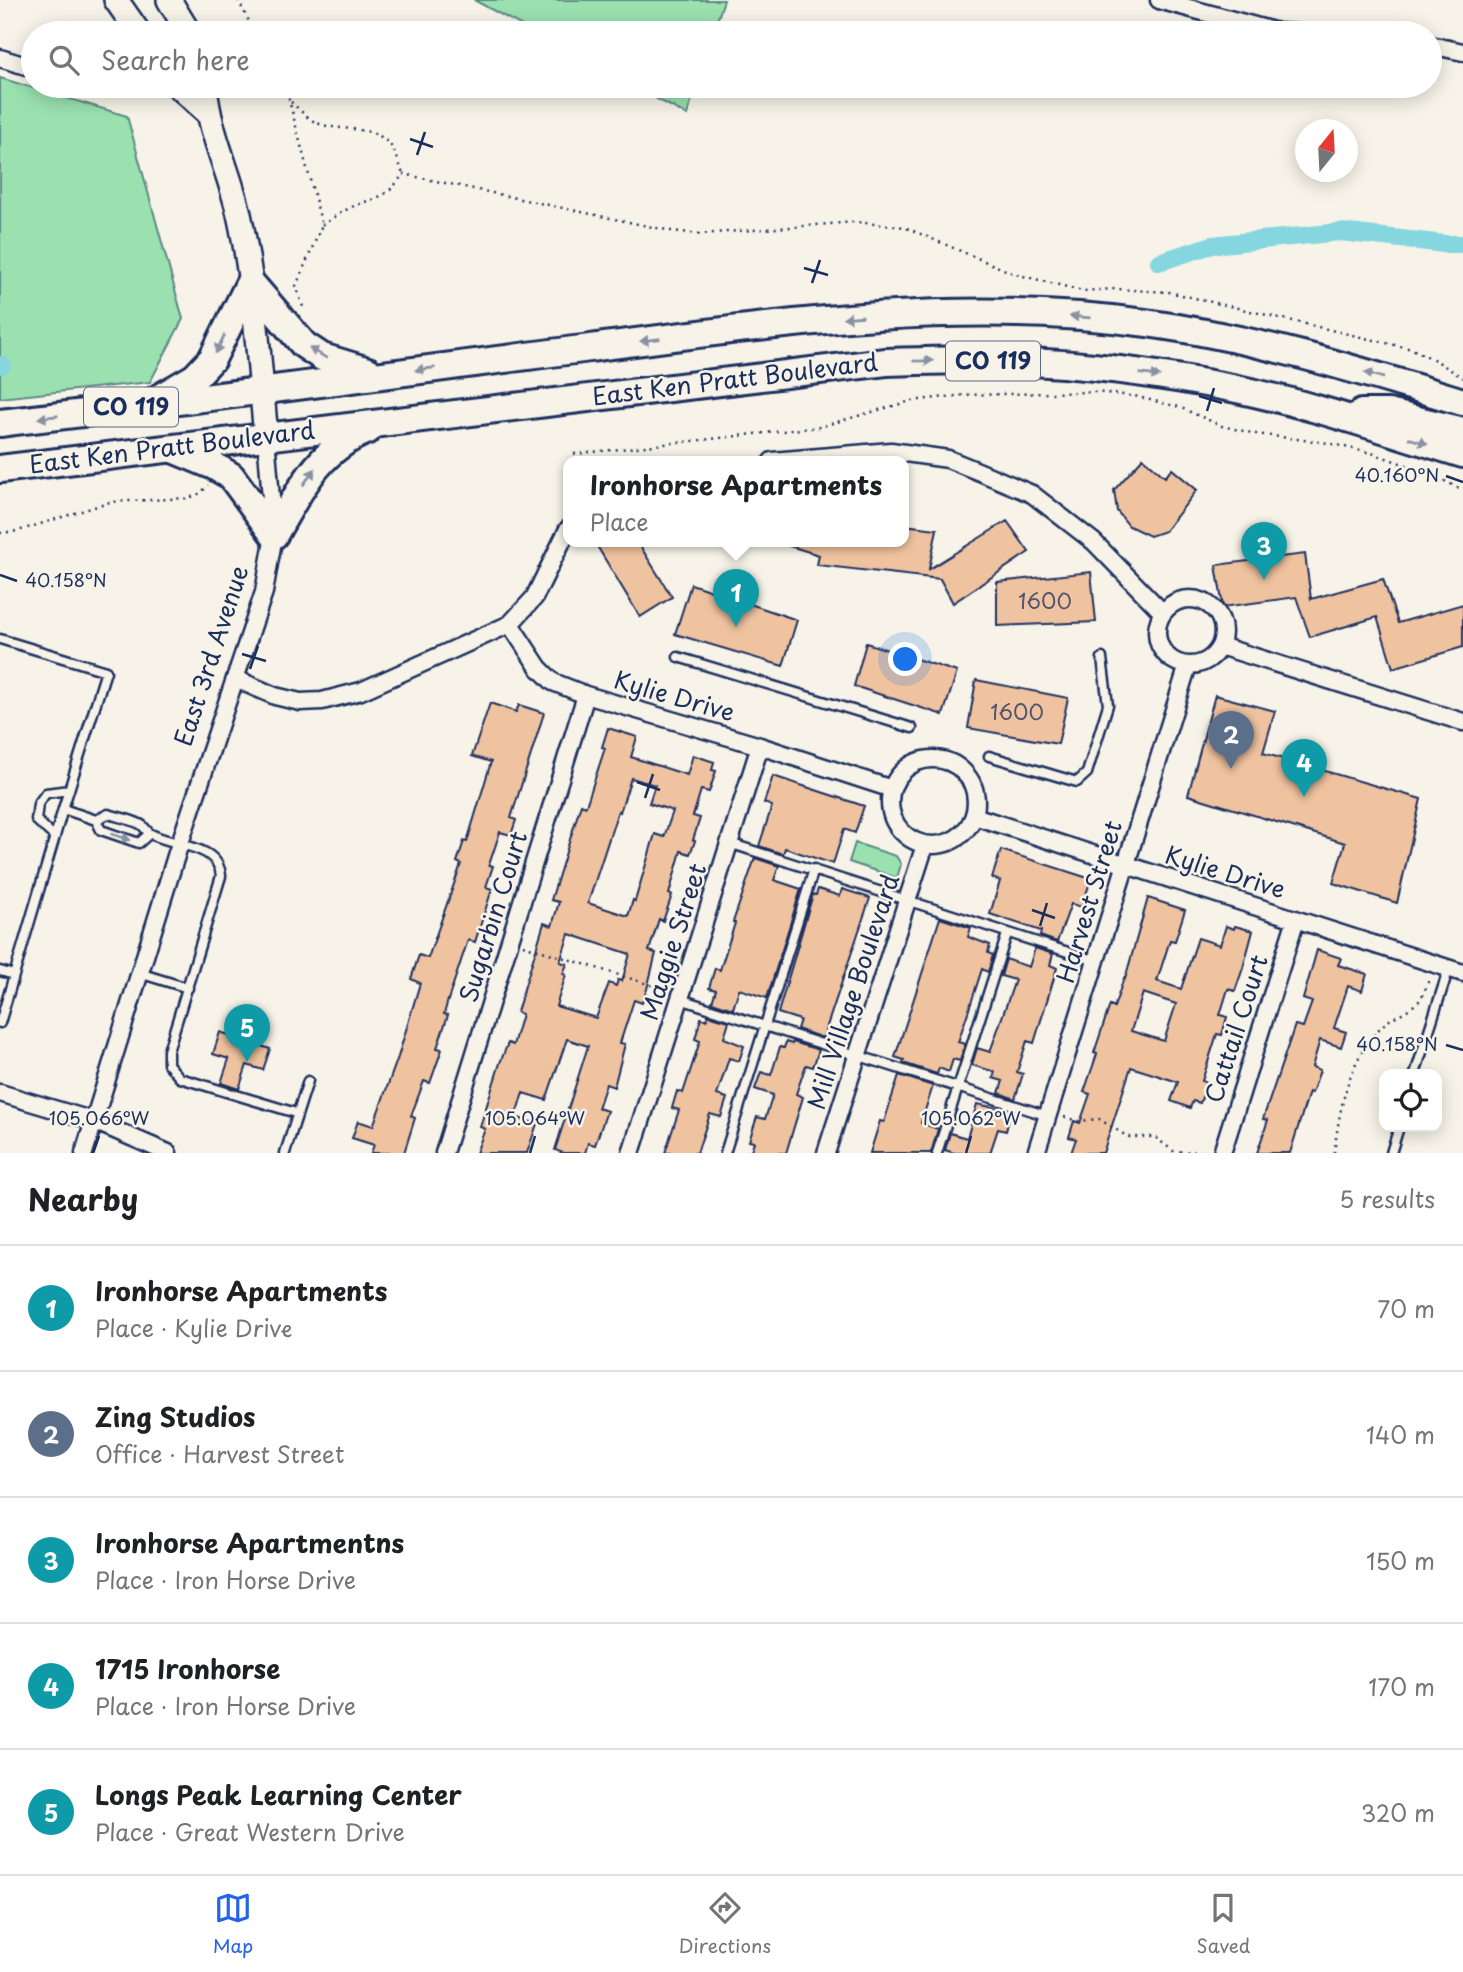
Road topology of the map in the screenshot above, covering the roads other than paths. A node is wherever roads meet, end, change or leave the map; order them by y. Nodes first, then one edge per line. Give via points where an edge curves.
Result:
1 (116, 0) edge
2 (169, 0) edge
3 (1159, 0) edge
4 (131, 21) edge
5 (182, 21) edge
6 (1237, 21) edge
7 (1442, 48) edge
8 (1463, 52) edge
9 (0, 58) edge
10 (21, 64) edge
11 (191, 98) edge
12 (206, 98) edge
13 (207, 112) junction
14 (250, 282) junction
15 (382, 374) junction
16 (262, 392) junction
17 (1460, 394) edge
18 (147, 405) junction
19 (1325, 413) junction
20 (389, 422) junction
21 (0, 423) edge
22 (1463, 431) edge
23 (266, 437) junction
24 (171, 448) junction
25 (1463, 454) edge
26 (832, 456) edge
27 (0, 469) edge
28 (274, 536) junction
29 (563, 539) edge
30 (1163, 613) junction
31 (510, 624) junction
32 (0, 639) edge
33 (1220, 646) junction
34 (678, 657) dead end
35 (1102, 658) dead end
36 (1188, 665) junction
37 (236, 679) junction
38 (586, 695) junction
39 (1463, 722) edge
40 (912, 728) dead end
41 (760, 746) junction
42 (989, 756) dead end
43 (892, 789) junction
44 (69, 790) junction
45 (63, 809) junction
46 (974, 816) junction
47 (96, 820) junction
48 (149, 834) junction
49 (55, 837) junction
50 (180, 843) junction
51 (729, 843) junction
52 (925, 845) junction
53 (1124, 865) junction
54 (814, 869) junction
55 (908, 899) junction
56 (1296, 919) junction
57 (1007, 934) junction
58 (1096, 961) junction
59 (1449, 968) edge
60 (0, 971) edge
61 (139, 973) junction
62 (14, 975) junction
63 (188, 988) junction
64 (681, 997) junction
65 (0, 1023) edge
66 (764, 1026) junction
67 (858, 1055) junction
68 (1417, 1069) edge
69 (308, 1081) dead end
70 (958, 1087) junction
71 (0, 1093) edge
72 (296, 1113) junction
73 (1048, 1114) junction
74 (94, 1121) junction
75 (1397, 1132) edge
76 (84, 1153) edge
77 (168, 1153) edge
78 (285, 1153) edge
79 (444, 1153) edge
80 (631, 1153) edge
81 (725, 1153) edge
82 (826, 1153) edge
83 (937, 1153) edge
84 (1036, 1153) edge
85 (1222, 1153) edge
86 (1391, 1153) edge

1 - 4 main road
2 - 5 main road
3 - 6 street
7 - 8 street
9 - 10 street
11 - 13 main road
12 - 13 main road, East 3rd Avenue
13 - 14 main road, East 3rd Avenue via 239,213
15 -> 14 highway via 322,357 304,345
14 - 16 main road, East 3rd Avenue
14 -> 18 highway via 212,359 195,377
15 - 16 highway, East Ken Pratt Boulevard / CO 119
17 -> 15 highway, East Ken Pratt Boulevard / CO 119 via 1254,342 1144,322 941,312 847,317
16 - 18 highway, East Ken Pratt Boulevard / CO 119
16 - 23 main road, East 3rd Avenue
18 -> 21 highway, East Ken Pratt Boulevard / CO 119
20 -> 19 highway, East Ken Pratt Boulevard / CO 119 via 886,362 988,360 1159,376 1234,389
19 - 22 highway via 1388,413
19 -> 25 highway, East Ken Pratt Boulevard / CO 119
20 - 23 highway, East Ken Pratt Boulevard / CO 119
28 -> 20 highway via 327,453
23 - 24 highway, East Ken Pratt Boulevard / CO 119
23 - 28 street, East 3rd Avenue
24 - 27 highway, East Ken Pratt Boulevard / CO 119
24 - 28 highway via 231,476
26 - 30 street via 891,451 948,459 1032,494 1094,542
28 - 37 street, East 3rd Avenue via 264,592
29 - 31 street via 534,598
30 - 33 street via 1186,600 1210,607 1221,621
30 - 36 street via 1157,628 1159,643 1174,661
31 - 37 street via 361,691 322,701 275,696
31 - 38 street, Kylie Drive via 553,682
32 - 44 lane via 106,671
33 - 36 street via 1203,662
33 - 39 street
34 - 40 lane
35 - 42 lane via 1108,705 1082,779 1077,782
36 - 53 street, Harvest Street
37 - 50 street, East 3rd Avenue
38 - 41 street, Kylie Drive
38 - 79 street, Sugarbin Court
41 - 43 street, Kylie Drive
41 - 51 street, Maggie Street
43 - 46 street via 904,770 917,762 947,761 969,779 975,793
43 - 52 street via 891,814 897,827
44 - 45 lane
44 - 49 lane via 46,793 38,804 36,820
45 - 47 lane
45 - 49 lane
46 - 52 street via 952,841
46 - 53 street, Kylie Drive
47 - 48 lane via 108,814 143,825
47 -> 48 lane via 102,831 139,843
48 - 50 lane
49 - 62 lane
50 - 61 street, East 3rd Avenue
50 - 63 lane via 214,858 221,876
51 - 54 lane
51 - 64 street, Maggie Street
52 - 55 street, Mill Village Boulevard
53 - 56 street, Kylie Drive
53 - 58 street, Harvest Street
54 - 55 lane
54 - 66 lane
55 - 57 lane
55 - 67 street, Mill Village Boulevard
56 - 59 street, Kylie Drive
56 - 85 street, Cattail Court
57 - 58 lane
57 - 70 lane
58 - 73 street, Harvest Street
59 - 68 lane
60 - 62 lane
61 - 63 lane
61 - 74 street, East 3rd Avenue
62 - 65 lane
63 - 72 lane via 168,1051 168,1064 180,1078
64 - 66 lane
64 - 80 street, Maggie Street
66 - 67 lane
66 - 81 lane
67 - 70 lane
67 - 82 street, Mill Village Boulevard
69 - 72 lane
70 - 73 lane
70 - 83 lane
71 - 74 street
72 - 78 lane
73 - 84 street, Harvest Street
74 - 76 street, East 3rd Avenue
74 - 77 street
75 - 86 lane

